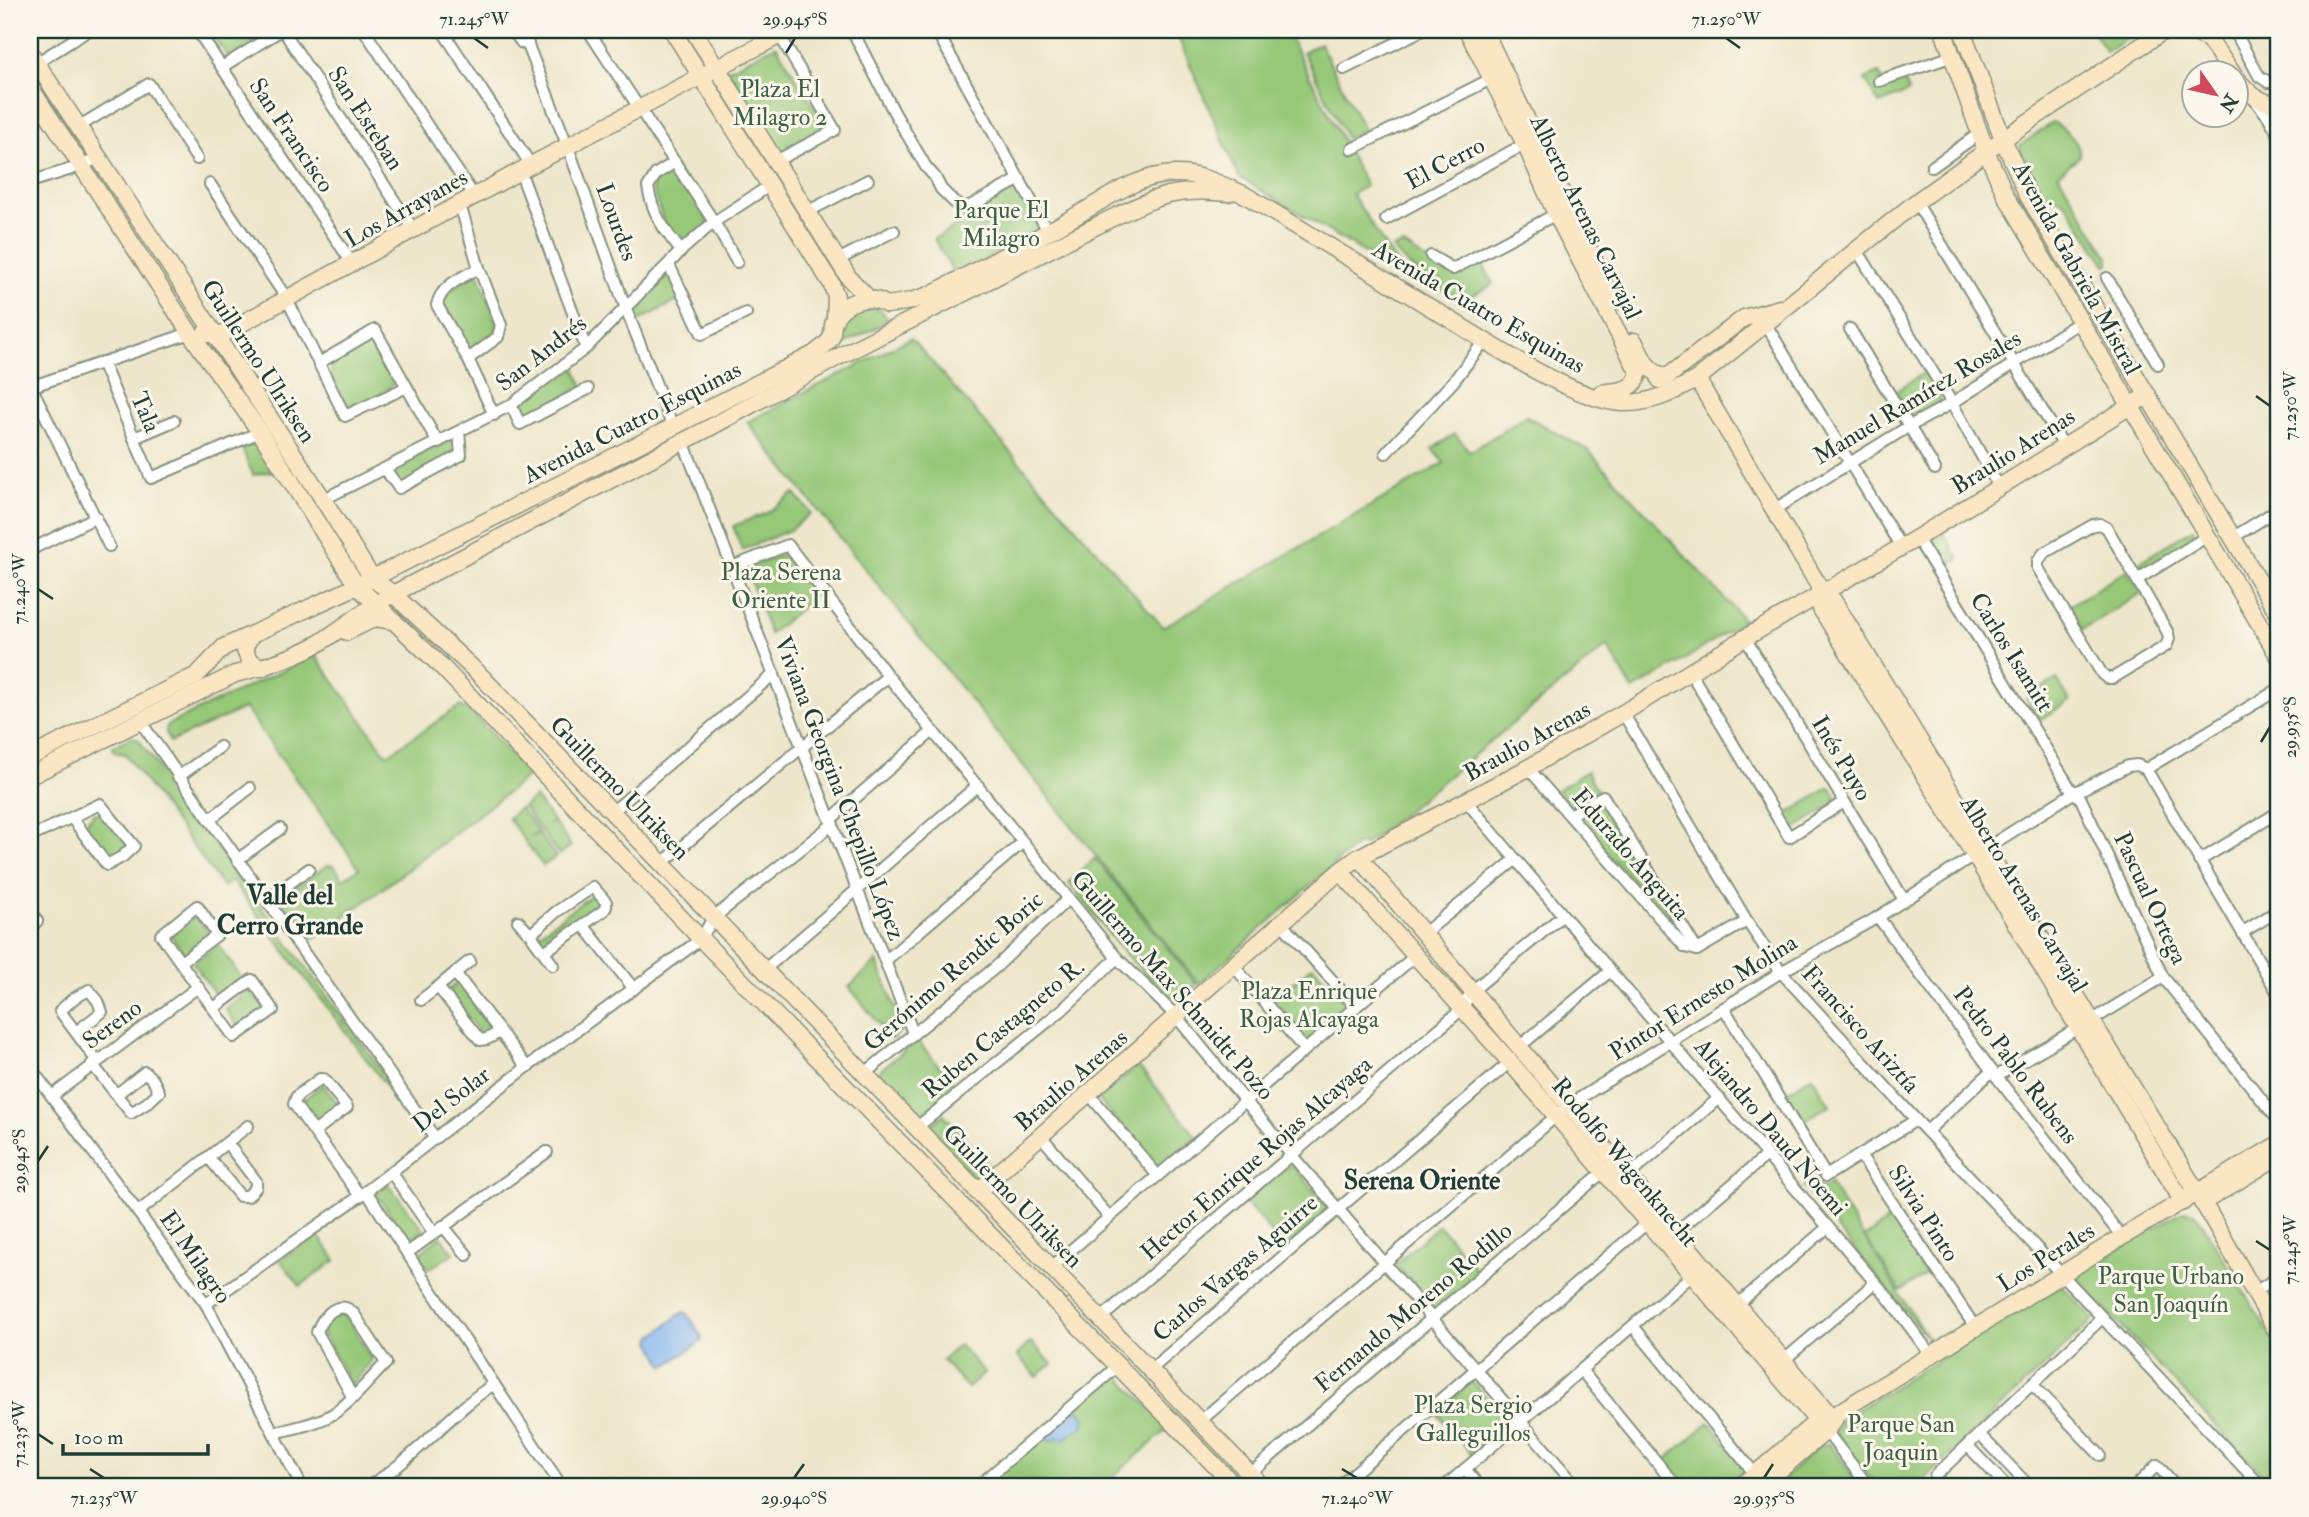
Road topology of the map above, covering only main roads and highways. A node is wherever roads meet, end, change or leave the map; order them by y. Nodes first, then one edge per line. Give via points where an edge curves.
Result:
1 (672, 30) edge
2 (692, 30) edge
3 (1467, 30) edge
4 (1484, 30) edge
5 (1943, 30) edge
6 (1962, 30) edge
7 (2171, 30) edge
8 (2191, 30) edge
9 (785, 33) edge
10 (2223, 60) edge
11 (32, 61) edge
12 (717, 68) junction
13 (702, 75) junction
14 (30, 87) edge
15 (2250, 94) edge
16 (2279, 104) edge
17 (2003, 139) junction
18 (1986, 151) junction
19 (1245, 195) junction
20 (868, 298) junction
21 (887, 305) junction
22 (835, 318) junction
23 (1758, 319) junction
24 (898, 327) junction
25 (190, 333) junction
26 (214, 334) junction
27 (832, 337) junction
28 (840, 356) junction
29 (1639, 373) junction
30 (1667, 377) junction
31 (1697, 379) junction
32 (2148, 395) junction
33 (1591, 396) junction
34 (2129, 407) junction
35 (678, 434) junction
36 (364, 582) junction
37 (1823, 593) junction
38 (393, 594) junction
39 (377, 603) junction
40 (2279, 615) edge
41 (395, 621) junction
42 (251, 636) junction
43 (319, 643) junction
44 (224, 647) junction
45 (2279, 657) edge
46 (262, 668) junction
47 (235, 674) junction
48 (535, 732) junction
49 (518, 747) junction
50 (30, 757) edge
51 (30, 776) edge
52 (1359, 857) junction
53 (1340, 871) junction
54 (2085, 1024) junction
55 (2279, 1144) edge
56 (2279, 1156) edge
57 (977, 1192) junction
58 (2200, 1197) junction
59 (2183, 1202) junction
60 (2279, 1335) edge
61 (1829, 1419) junction
62 (1767, 1481) edge
63 (1236, 1487) edge
64 (1263, 1487) edge
65 (1740, 1487) edge

1 - 13 main road
2 - 12 main road
3 - 29 main road, Alberto Arenas Carvajal
4 - 30 main road, Alberto Arenas Carvajal via 1607,290 1649,369
5 - 18 main road, Avenida Gabriela Mistral
6 - 17 main road, Avenida Gabriela Mistral
7 - 17 main road
8 - 10 main road via 2208,40
9 - 12 main road, Los Arrayanes
11 - 26 main road, Guillermo Ulriksen
12 - 13 main road, Los Arrayanes
12 - 20 main road via 849,278
13 - 22 main road via 831,283
13 - 26 main road, Los Arrayanes via 228,331
14 - 25 main road, Guillermo Ulriksen
15 - 16 main road via 2262,102
17 - 18 main road
17 - 32 main road, Avenida Gabriela Mistral via 2034,207
18 - 23 main road via 1785,307
18 - 34 main road, Avenida Gabriela Mistral via 2006,196
19 - 21 main road, Avenida Cuatro Esquinas via 1208,178 1159,175 1121,188 929,295
19 - 24 main road, Avenida Cuatro Esquinas via 1177,192 1152,199
19 - 33 main road, Avenida Cuatro Esquinas via 1485,340
20 - 21 main road
20 - 22 main road via 846,307
21 - 24 main road
22 - 27 main road
23 - 30 main road
23 - 31 main road, Avenida Cuatro Esquinas
24 - 28 main road, Avenida Cuatro Esquinas
25 - 26 main road, Los Arrayanes
25 - 36 main road, Guillermo Ulriksen via 307,508
26 - 36 main road, Guillermo Ulriksen via 323,499
27 - 28 main road
27 - 35 main road, Avenida Cuatro Esquinas via 814,354
28 - 35 main road, Avenida Cuatro Esquinas
29 - 30 main road via 1655,381
29 - 33 main road via 1628,389
31 - 33 main road, Avenida Cuatro Esquinas via 1661,398 1644,401 1623,403
31 - 37 main road, Alberto Arenas Carvajal
32 - 34 main road, Braulio Arenas
32 - 40 main road, Avenida Gabriela Mistral
34 - 37 main road, Braulio Arenas
34 - 45 main road, Avenida Gabriela Mistral
35 - 36 main road, Avenida Cuatro Esquinas
35 - 38 main road, Avenida Cuatro Esquinas
36 - 38 main road, Guillermo Ulriksen
36 - 39 main road, Guillermo Ulriksen
36 - 42 main road, Avenida Cuatro Esquinas
37 - 52 main road, Braulio Arenas via 1528,768
37 - 54 main road, Alberto Arenas Carvajal via 1833,600
38 - 39 main road, Avenida Cuatro Esquinas
38 - 48 main road, Guillermo Ulriksen
39 - 41 main road, Guillermo Ulriksen
39 - 43 main road, Avenida Cuatro Esquinas
41 - 43 main road via 375,618
41 - 49 main road, Guillermo Ulriksen
42 - 44 main road, Avenida Cuatro Esquinas
42 - 46 main road via 244,648 249,660
43 - 46 main road, Avenida Cuatro Esquinas
44 - 47 main road via 237,659
44 - 50 main road, Avenida Cuatro Esquinas via 197,675
46 - 47 main road, Avenida Cuatro Esquinas
47 - 51 main road, Avenida Cuatro Esquinas
48 - 49 main road via 532,745
48 - 57 main road, Guillermo Ulriksen
49 - 63 main road, Guillermo Ulriksen
52 - 53 main road, Braulio Arenas
52 - 61 main road, Rodolfo Wagenknecht via 1738,1304
53 - 57 main road, Braulio Arenas
53 - 61 main road, Rodolfo Wagenknecht via 1691,1276
54 - 58 main road, Alberto Arenas Carvajal
54 - 59 main road, Alberto Arenas Carvajal
55 - 58 main road, Los Perales
56 - 58 main road, Los Perales
57 - 64 main road, Guillermo Ulriksen
58 - 59 main road, Los Perales
58 - 60 main road, Alberto Arenas Carvajal
59 - 61 main road, Los Perales
61 - 62 main road, Los Perales
62 - 65 main road, Los Perales

